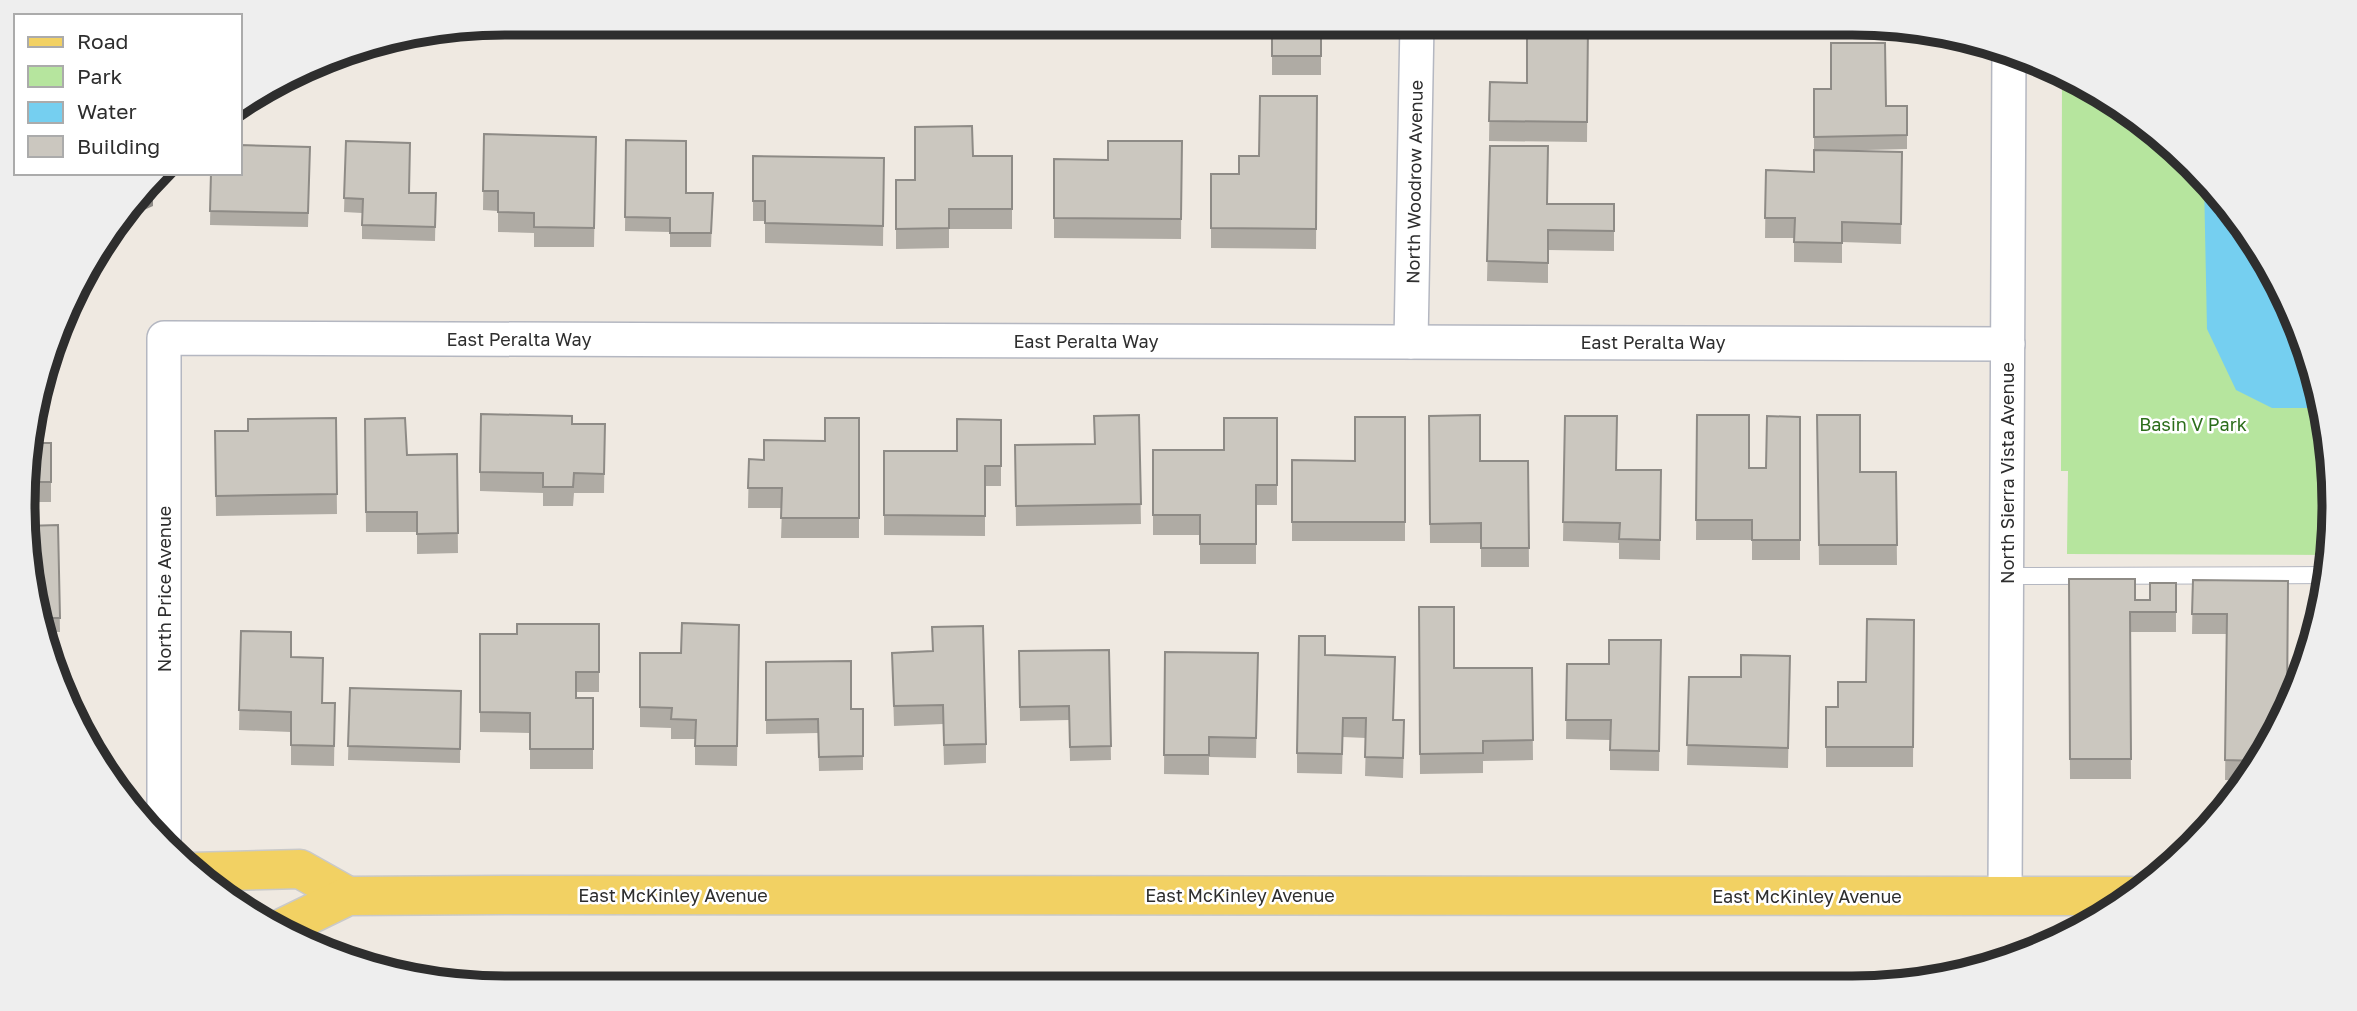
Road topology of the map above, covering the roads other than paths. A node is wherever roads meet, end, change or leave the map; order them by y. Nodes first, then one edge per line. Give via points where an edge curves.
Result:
1 (1417, 35) edge
2 (2008, 62) edge
3 (164, 338) joint
4 (1411, 342) junction
5 (2008, 344) junction
6 (2317, 575) edge
7 (2007, 576) junction
8 (164, 829) edge
9 (210, 872) edge
10 (2006, 896) junction
11 (2114, 896) edge
12 (348, 897) junction
13 (291, 924) edge

1 - 4 street, North Woodrow Avenue
2 - 5 street, North Sierra Vista Avenue
3 - 4 street, East Peralta Way
3 - 8 street, North Price Avenue
4 - 5 street, East Peralta Way
5 - 7 street, North Sierra Vista Avenue
6 - 7 lane
7 - 10 street, North Sierra Vista Avenue
9 - 12 main road via 300,869
10 - 11 main road, East McKinley Avenue
10 - 12 main road, East McKinley Avenue
12 - 13 main road, East McKinley Avenue

